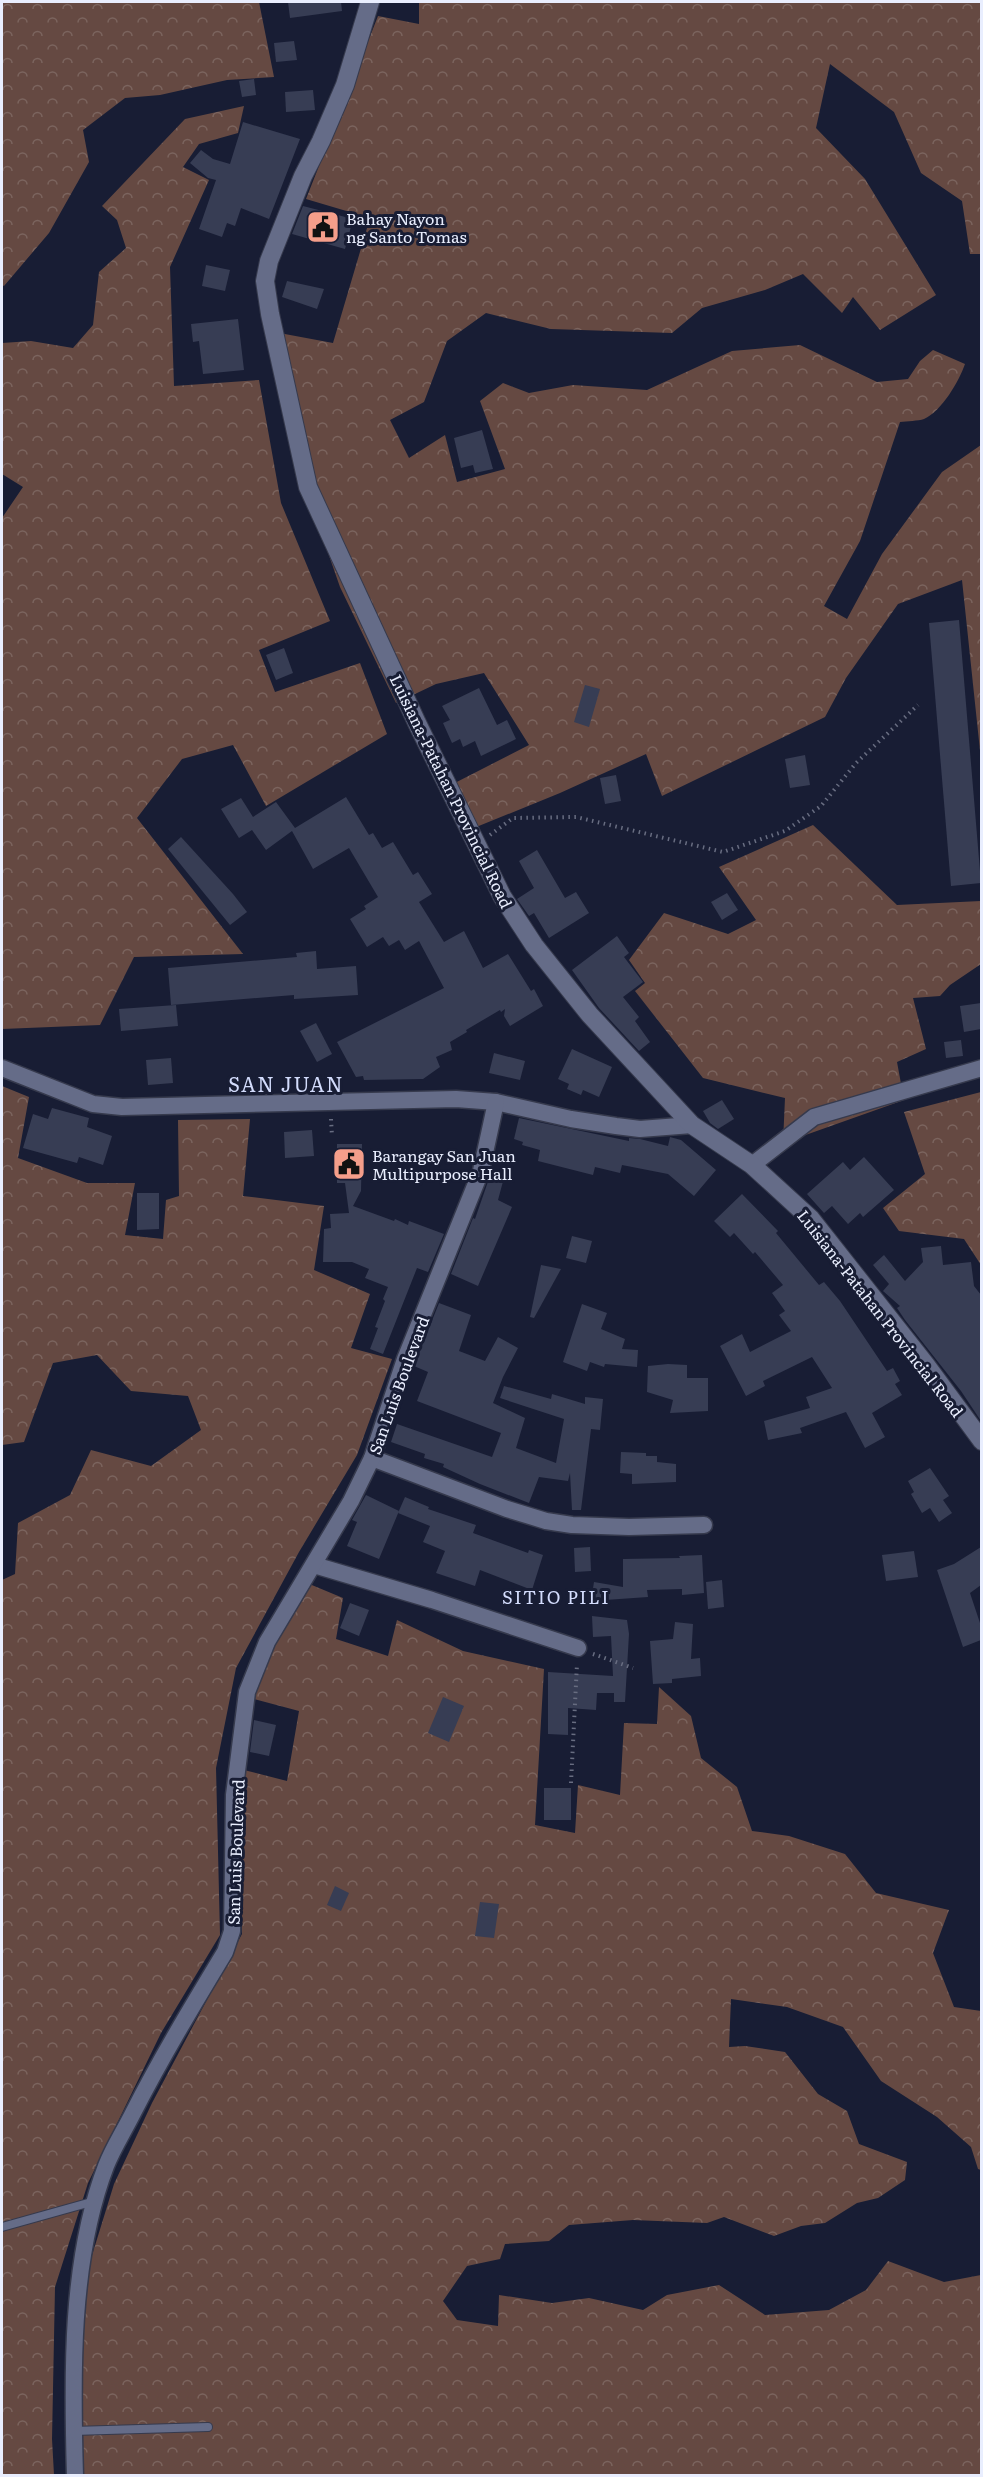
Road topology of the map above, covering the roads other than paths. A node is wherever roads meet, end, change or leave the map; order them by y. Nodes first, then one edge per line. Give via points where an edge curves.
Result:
1 (370, 2) edge
2 (2, 1068) edge
3 (981, 1068) edge
4 (496, 1102) junction
5 (692, 1125) junction
6 (752, 1166) junction
7 (981, 1442) edge
8 (372, 1458) junction
9 (704, 1525) dead end
10 (314, 1566) junction
11 (578, 1648) road end
12 (95, 2201) junction
13 (2, 2227) edge
14 (208, 2427) dead end
15 (73, 2431) junction
16 (75, 2475) edge

1 - 5 street, Luisiana-Patahan Provincial Road via 345,85 303,176 273,250 265,281 308,487 502,896 534,945 590,1015
2 - 4 street via 93,1104 122,1107 456,1099
3 - 6 street via 814,1117
4 - 5 street via 640,1129
4 - 8 street, San Luis Boulevard via 481,1171 405,1359
5 - 6 street, Luisiana-Patahan Provincial Road
6 - 7 street, Luisiana-Patahan Provincial Road via 811,1219
8 - 9 street via 546,1521 572,1526
8 - 10 street, San Luis Boulevard
10 - 11 street
10 - 12 street, San Luis Boulevard via 267,1642 247,1692 234,1795 232,1931 225,1952 156,2067 106,2164
12 - 13 lane
12 - 15 street, San Luis Boulevard via 80,2278 72,2375
14 - 15 lane
15 - 16 street, San Luis Boulevard

